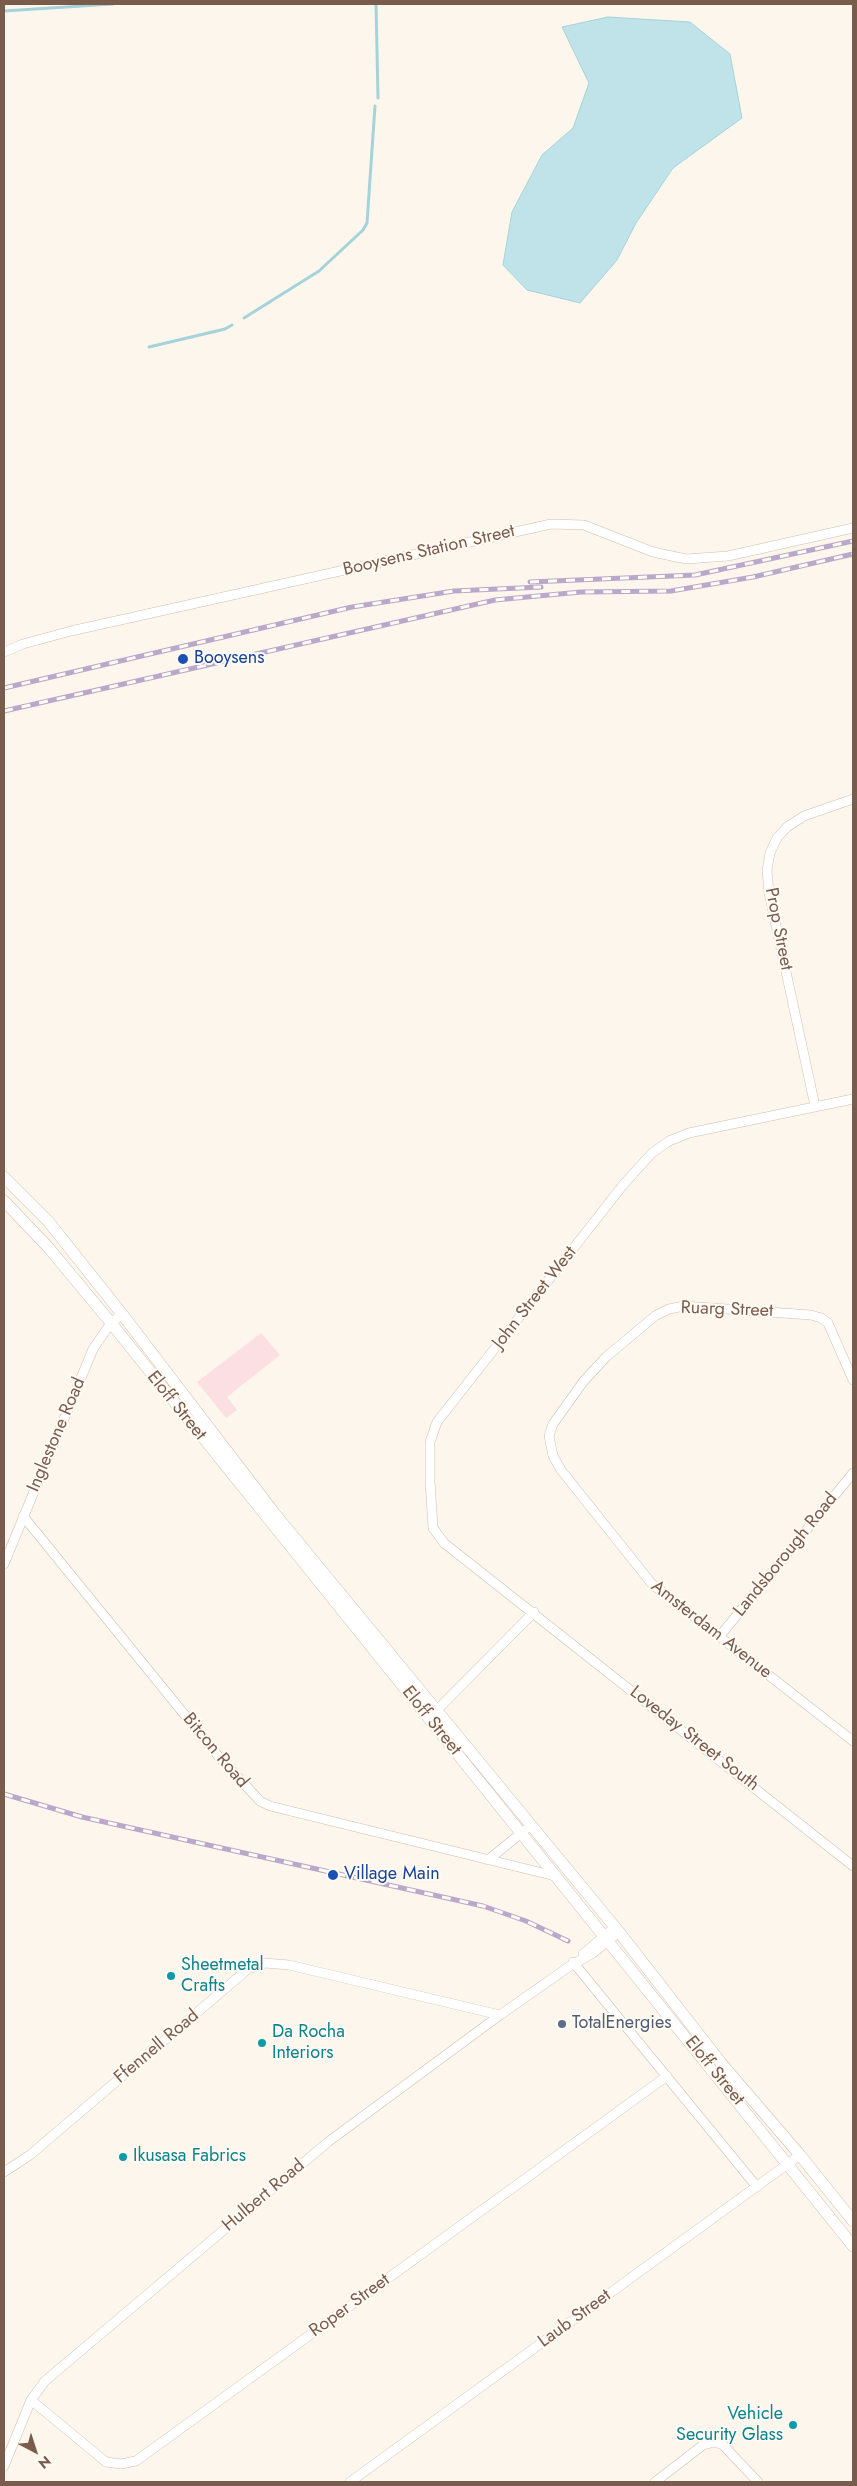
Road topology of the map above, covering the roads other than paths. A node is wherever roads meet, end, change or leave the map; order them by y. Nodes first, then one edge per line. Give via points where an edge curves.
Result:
1 (853, 528) edge
2 (4, 652) edge
3 (853, 799) edge
4 (853, 1099) edge
5 (815, 1106) junction
6 (4, 1177) edge
7 (4, 1201) edge
8 (122, 1314) junction
9 (111, 1323) junction
10 (853, 1380) edge
11 (553, 1424) joint
12 (210, 1439) junction
13 (853, 1473) edge
14 (23, 1516) junction
15 (4, 1564) edge
16 (534, 1612) junction
17 (719, 1637) junction
18 (433, 1714) junction
19 (852, 1737) edge
20 (530, 1826) junction
21 (520, 1834) junction
22 (488, 1860) junction
23 (853, 1866) edge
24 (556, 1876) junction
25 (617, 1929) junction
26 (606, 1939) junction
27 (573, 1964) junction
28 (500, 2015) junction
29 (696, 2041) junction
30 (667, 2076) junction
31 (800, 2155) junction
32 (788, 2164) junction
33 (4, 2172) edge
34 (757, 2187) junction
35 (853, 2221) edge
36 (853, 2246) edge
37 (31, 2400) junction
38 (4, 2466) edge
39 (350, 2482) edge
40 (655, 2482) edge
41 (758, 2482) edge

1 - 2 street, Booysens Station Street via 728,556 686,560 653,552 584,525 551,524 80,629
3 - 5 street, Prop Street via 804,816 787,827 770,853 767,870 769,893
4 - 5 street, John Street West
5 - 16 street, John Street West via 689,1133 668,1141 652,1153 623,1185 437,1422 430,1442 431,1517 438,1536
6 - 8 street, Eloff Street via 48,1221
7 - 9 street, Eloff Street via 48,1247
8 - 9 street, Inglestone Road
8 - 12 street, Eloff Street
9 - 12 street, Eloff Street
9 - 14 street, Inglestone Road via 93,1349
10 - 11 street, Ruarg Street via 828,1323 811,1315 693,1306 669,1309 655,1316 606,1357 583,1382
11 - 17 street, Amsterdam Avenue via 549,1444 561,1470 652,1584
12 - 18 street, Eloff Street
13 - 17 street, Landsborough Road
14 - 15 street, Inglestone Road
14 - 22 street, Bitcon Road via 219,1757 260,1801
16 - 18 street
16 - 23 street, Loveday Street South
17 - 19 street, Amsterdam Avenue
18 - 20 street, Eloff Street
18 - 21 street, Eloff Street
20 - 21 street
20 - 25 street, Eloff Street
21 - 22 street
21 - 24 street, Eloff Street
22 - 24 street, Bitcon Road
24 - 26 street, Eloff Street
25 - 26 street, Hulbert Road
25 - 29 street, Eloff Street
26 - 27 street, Hulbert Road
26 - 29 street, Eloff Street
27 - 28 street, Hulbert Road
27 - 30 street
28 - 33 street, Ffennell Road via 289,1964 265,1963 248,1970 30,2155
28 - 37 street, Hulbert Road via 328,2142 45,2382
29 - 31 street, Eloff Street
29 - 32 street, Eloff Street
30 - 34 street
30 - 37 street, Roper Street via 136,2460 121,2464 106,2462
31 - 32 street, Laub Street
31 - 35 street, Eloff Street
32 - 34 street, Laub Street
32 - 36 street, Eloff Street
34 - 39 street, Laub Street
37 - 38 street, Hulbert Road
40 - 41 street via 702,2445 715,2442 723,2445

